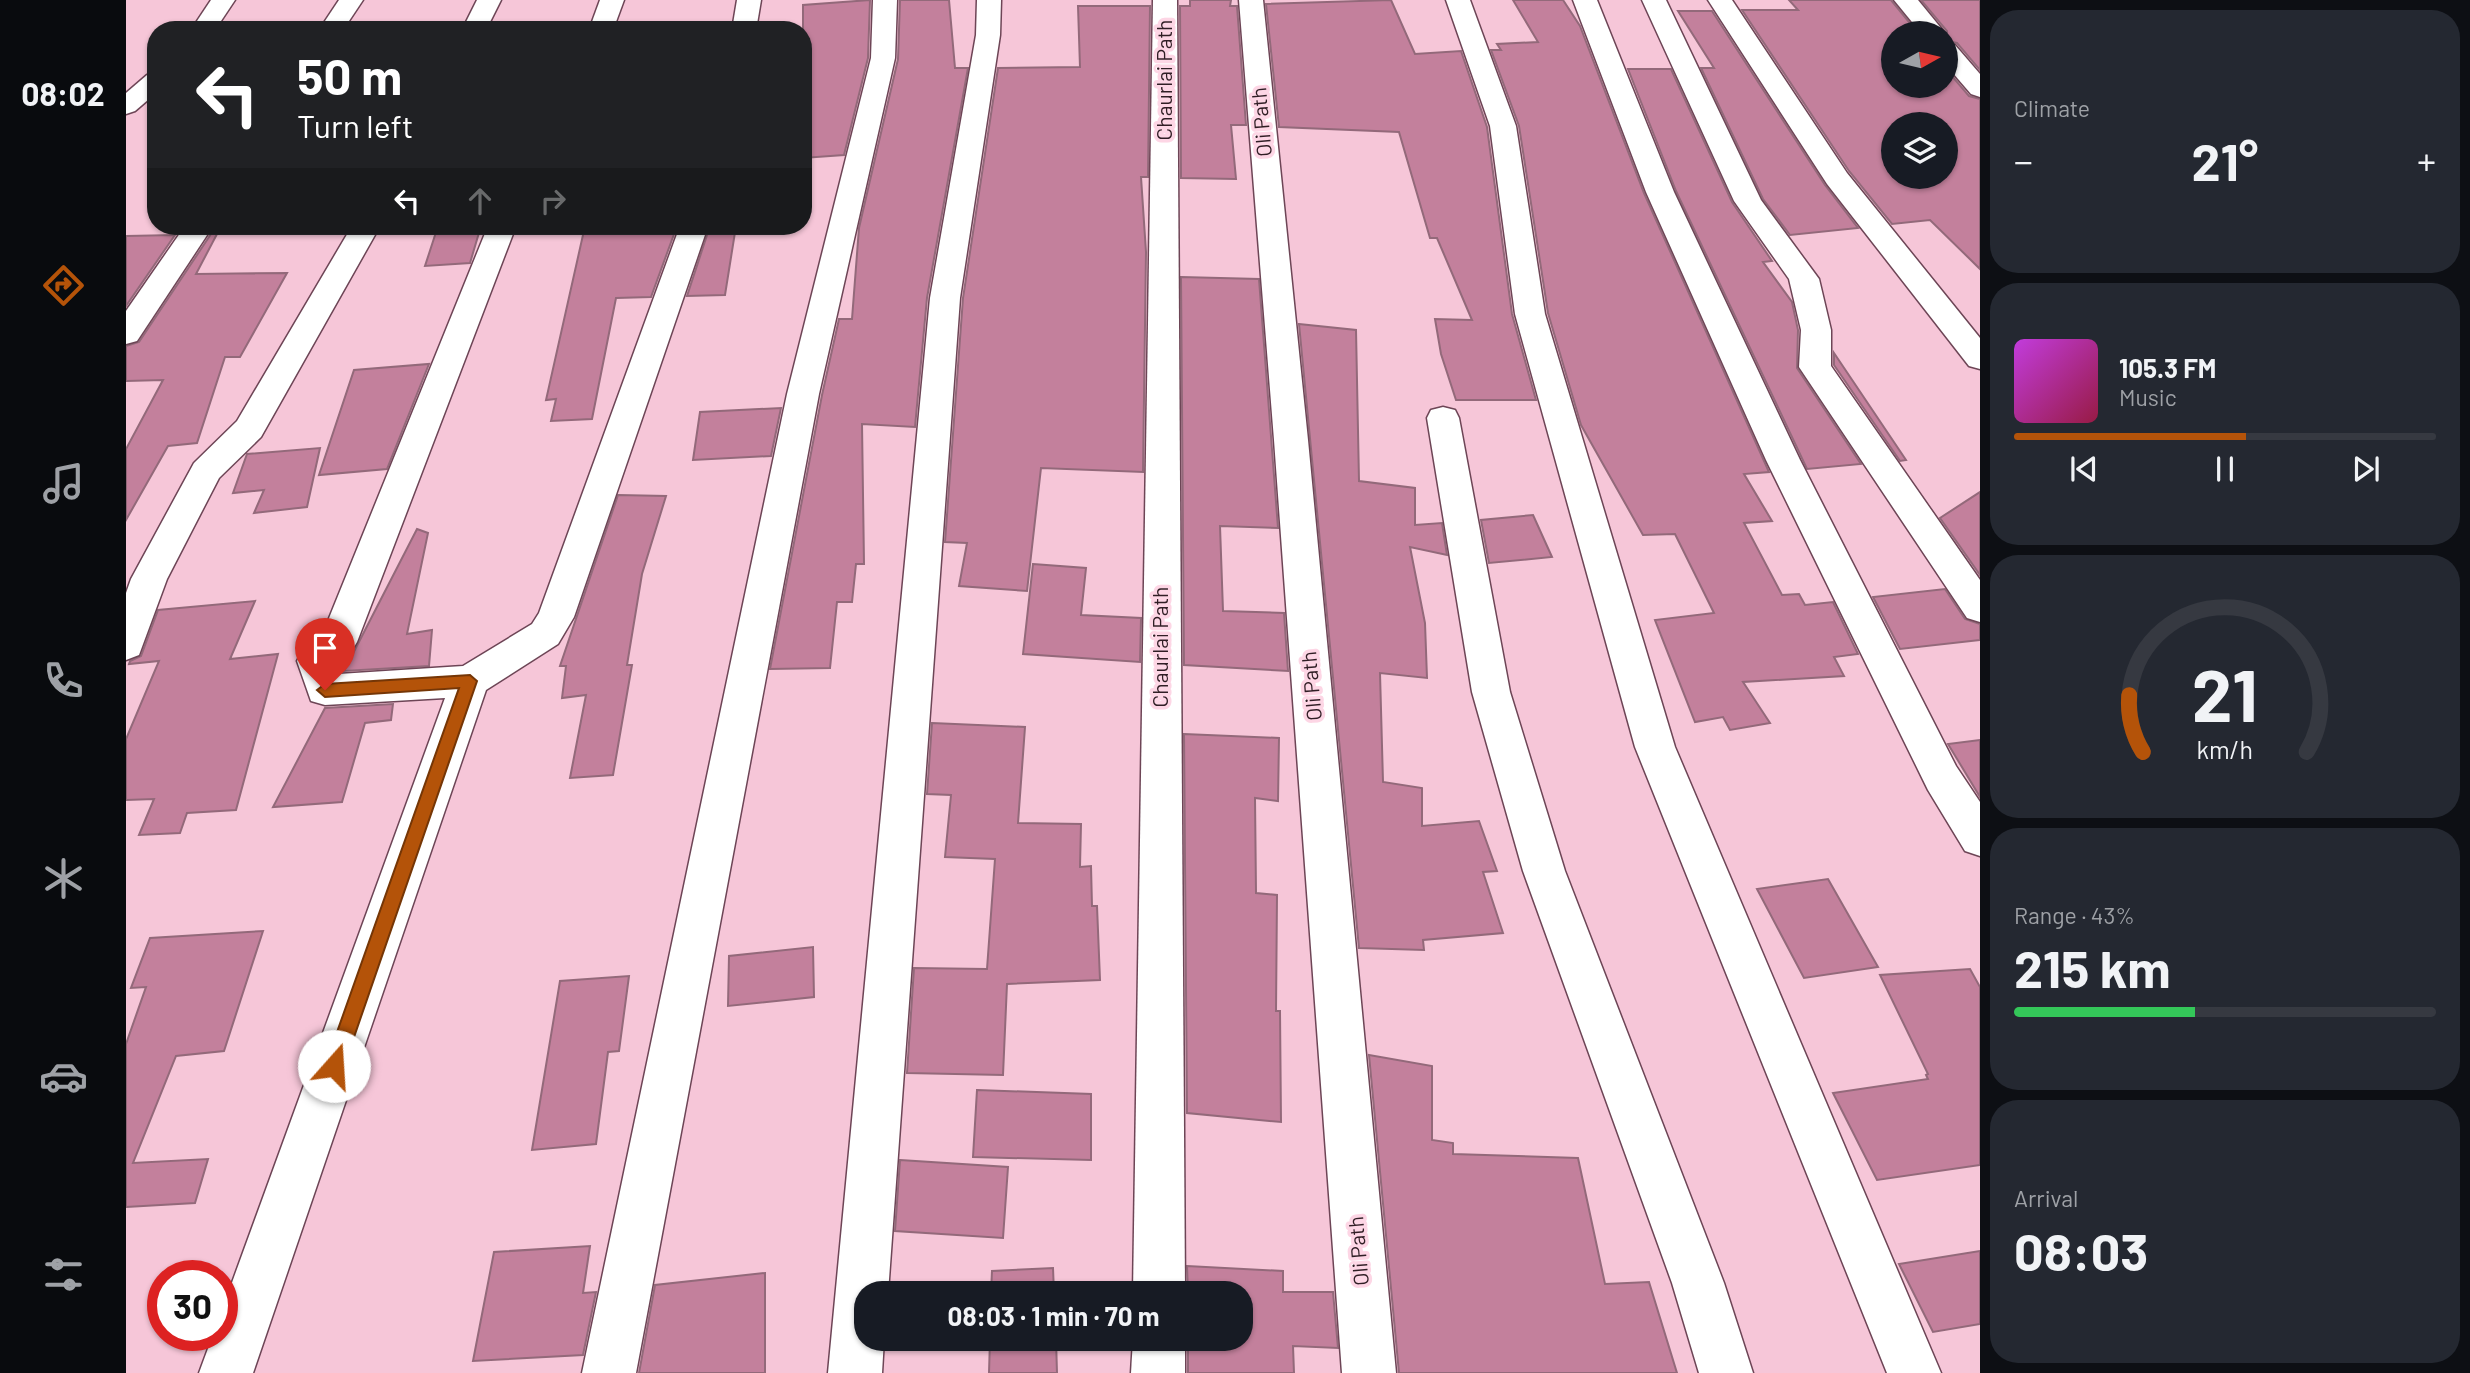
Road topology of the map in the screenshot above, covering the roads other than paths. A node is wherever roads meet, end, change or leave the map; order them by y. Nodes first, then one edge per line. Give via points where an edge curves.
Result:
1 (223, 0) edge
2 (351, 0) edge
3 (489, 0) edge
4 (612, 0) edge
5 (749, 0) edge
6 (885, 0) edge
7 (989, 0) edge
8 (1165, 0) edge
9 (1251, 0) edge
10 (1458, 0) edge
11 (1586, 0) edge
12 (1654, 0) edge
13 (1720, 0) edge
14 (1906, 0) edge
15 (209, 21) edge
16 (337, 21) edge
17 (478, 21) edge
18 (604, 21) edge
19 (746, 21) edge
20 (1923, 21) edge
21 (1958, 64) edge
22 (147, 88) edge
23 (1980, 89) edge
24 (126, 106) edge
25 (193, 235) edge
26 (361, 235) edge
27 (498, 235) edge
28 (691, 235) edge
29 (126, 334) edge
30 (1980, 359) edge
31 (1443, 418) dead end
32 (1980, 608) edge
33 (126, 645) edge
34 (470, 681) junction
35 (1980, 838) edge
36 (1159, 1281) edge
37 (1158, 1351) edge
38 (226, 1373) edge
39 (609, 1373) edge
40 (855, 1373) edge
41 (1158, 1373) edge
42 (1369, 1373) edge
43 (1726, 1373) edge
44 (1914, 1373) edge

1 - 15 street
2 - 16 street
3 - 17 street
4 - 18 street
5 - 19 street
6 - 39 street via 883,58 803,394
7 - 40 street via 988,34 945,298
8 - 36 street, Chaurlai Path
9 - 42 street, Oli Path
10 - 44 street via 1503,127 1530,314 1655,747
11 - 35 street via 1660,192 1783,460 1942,778
12 - 32 street via 1748,201 1804,279 1816,330 1815,367
13 - 30 street via 1837,178
14 - 20 street
21 - 23 street
22 - 24 street
25 - 29 street
26 - 33 street via 248,429 206,471 149,579
27 - 34 street via 338,642 316,662 325,690
28 - 34 street via 556,617 538,639
31 - 43 street via 1491,692 1544,870 1698,1283
34 - 38 street
37 - 41 street

